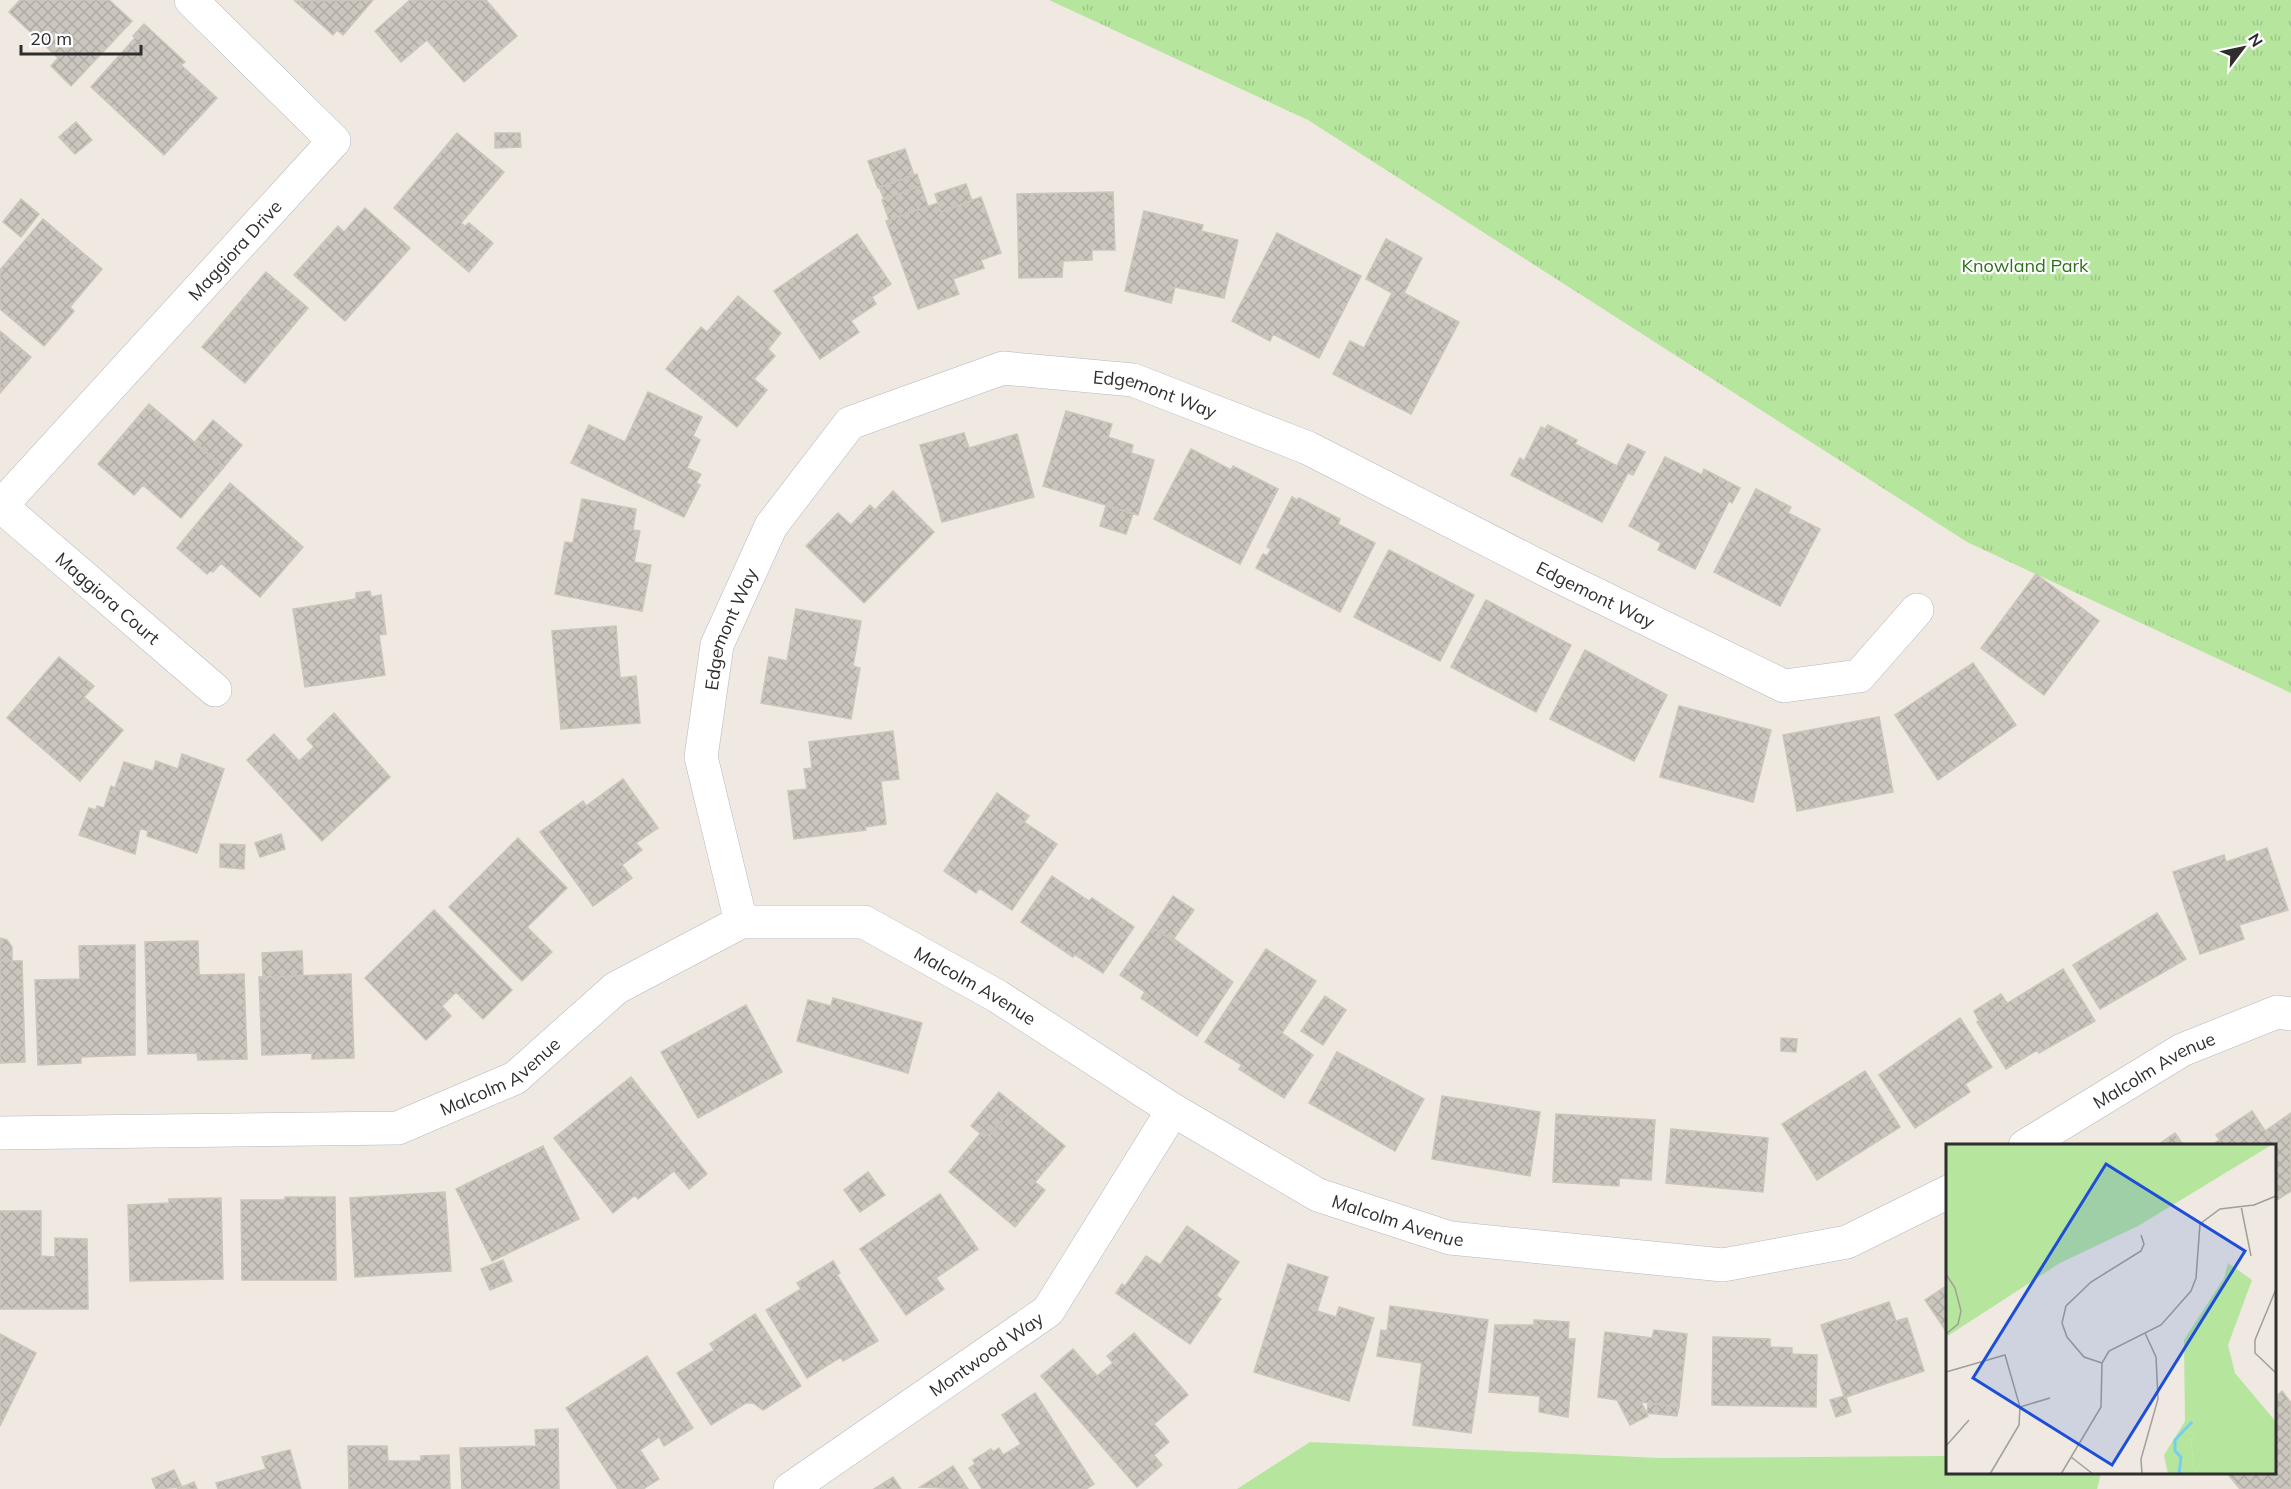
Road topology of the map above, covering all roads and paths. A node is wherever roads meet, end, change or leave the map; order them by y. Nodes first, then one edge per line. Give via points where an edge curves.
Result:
1 (190, 0) edge
2 (0, 507) edge
3 (1917, 610) dead end
4 (215, 690) dead end
5 (741, 922) junction
6 (2291, 1014) edge
7 (1173, 1110) junction
8 (0, 1134) edge
9 (2028, 1144) edge
10 (1946, 1192) edge
11 (790, 1489) edge

1 - 2 street, Maggiora Drive via 334,141
2 - 4 street, Maggiora Court
3 - 5 street, Edgemont Way via 1859,676 1784,686 1308,448 1132,380 1003,368 850,423 771,526 717,645 701,757
5 - 7 street, Malcolm Avenue via 864,922 997,996
5 - 8 street, Malcolm Avenue via 616,988 515,1078 398,1128
6 - 9 street, Malcolm Avenue via 2277,1012 2182,1050
7 - 10 street, Malcolm Avenue via 1318,1195 1450,1238 1723,1265 1847,1242
7 - 11 street, Montwood Way via 1048,1311

